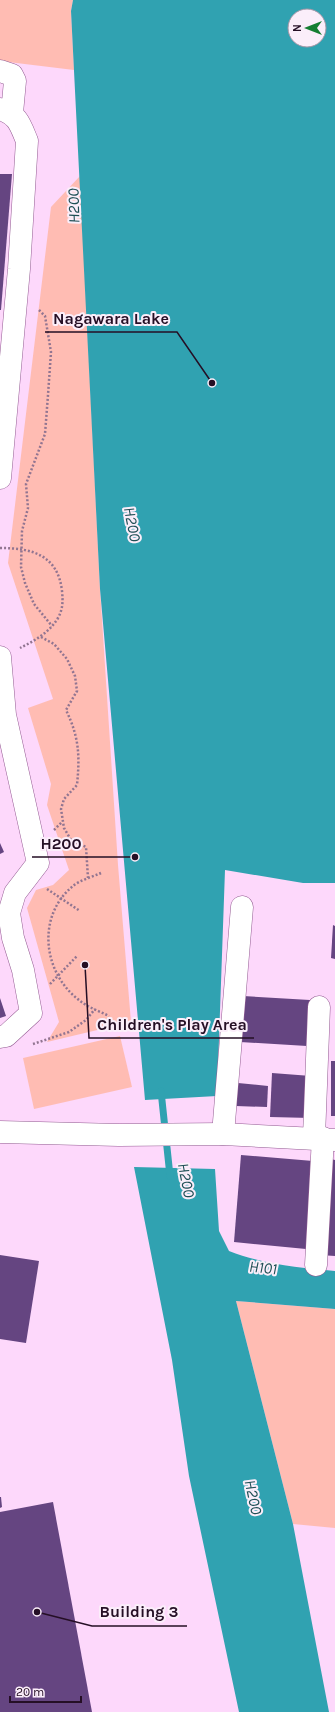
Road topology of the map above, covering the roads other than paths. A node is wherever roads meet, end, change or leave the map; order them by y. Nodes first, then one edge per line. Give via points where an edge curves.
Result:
1 (0, 71) edge
2 (6, 111) edge
3 (5, 382) edge
4 (0, 477) edge
5 (0, 658) edge
6 (242, 906) dead end
7 (319, 1006) dead end
8 (6, 1034) edge
9 (0, 1132) edge
10 (223, 1134) junction
11 (324, 1138) edge
12 (316, 1265) dead end

1 - 2 street via 12,75 15,81
2 - 3 street via 20,124 27,141 18,291
3 - 4 street
5 - 8 street via 5,715 38,863 16,893 9,913 31,1013
6 - 10 street
7 - 11 street
9 - 10 street
10 - 11 street
11 - 12 street

